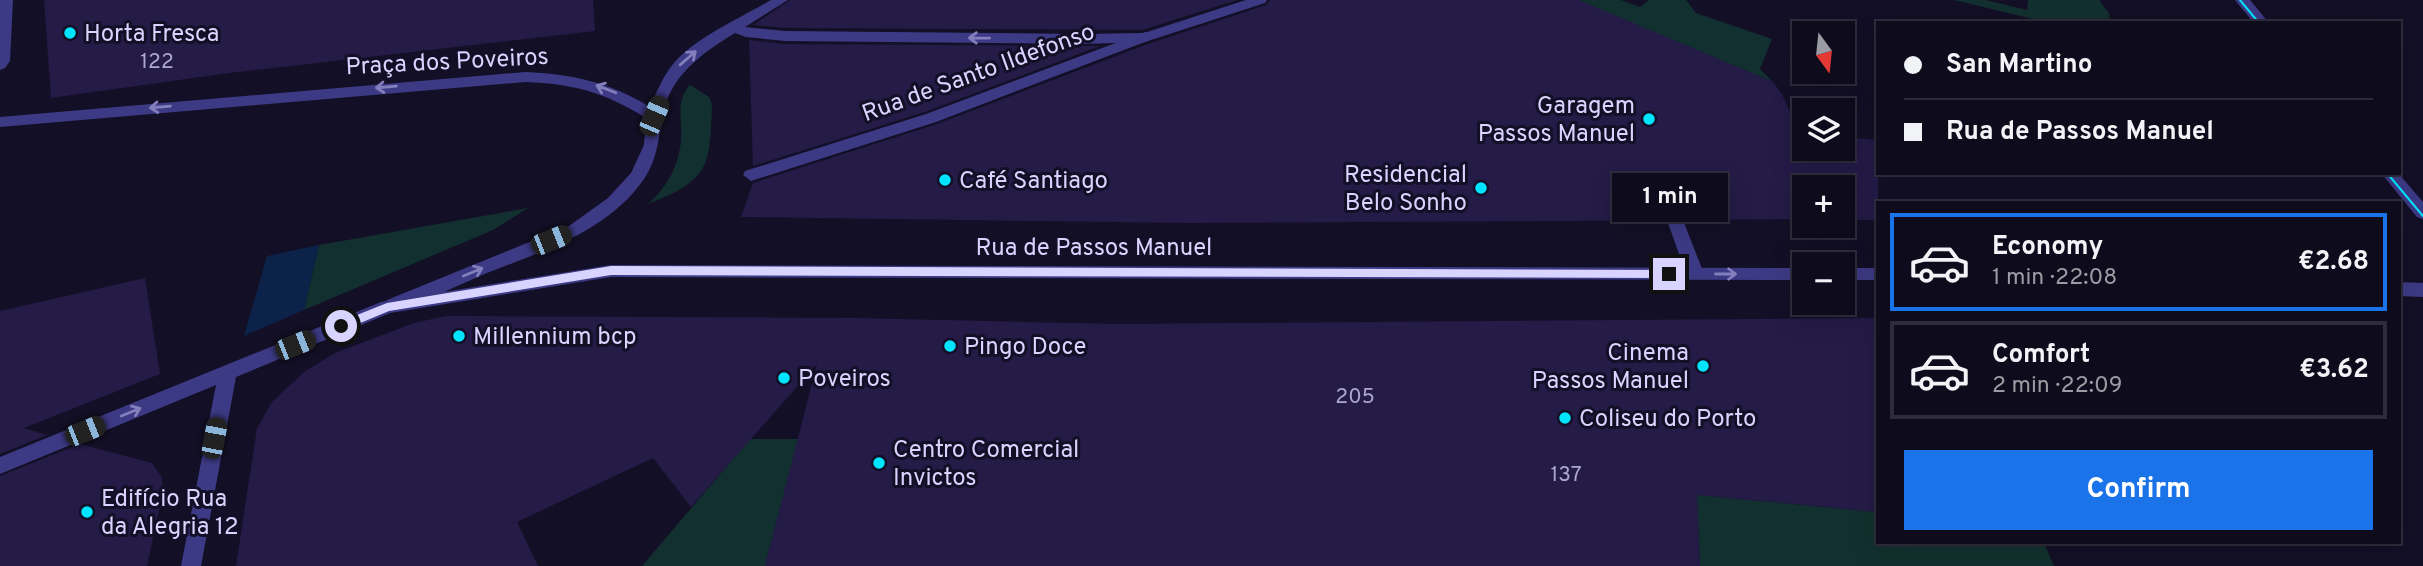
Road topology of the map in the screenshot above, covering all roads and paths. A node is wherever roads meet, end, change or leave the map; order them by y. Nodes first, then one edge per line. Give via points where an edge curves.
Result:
1 (6, 0) edge
2 (781, 0) edge
3 (1260, 0) edge
4 (2242, 0) edge
5 (2260, 21) edge
6 (733, 27) junction
7 (1145, 37) junction
8 (0, 65) edge
9 (654, 116) junction
10 (3, 121) edge
11 (751, 175) dead end
12 (2391, 175) edge
13 (2423, 213) edge
14 (1675, 220) dead end
15 (1695, 274) junction
16 (1792, 274) edge
17 (1855, 274) edge
18 (1876, 274) edge
19 (2401, 289) edge
20 (2423, 289) edge
21 (387, 307) junction
22 (227, 374) junction
23 (0, 466) edge
24 (191, 566) edge

1 - 8 street
2 - 6 street
3 - 7 street, Rua de Santo Ildefonso
4 - 5 street
7 -> 6 street via 785,36 746,33
9 -> 6 street via 681,64
7 - 11 street, Rua de Santo Ildefonso via 931,118
9 -> 10 street, Praça dos Poveiros via 607,88 583,81 525,77
21 -> 9 street via 575,230 614,202 638,176 652,145
12 - 13 street
14 - 15 street
15 -> 16 street, Rua de Passos Manuel
15 - 21 street, Rua de Passos Manuel via 611,271
17 - 18 street
19 - 20 street
21 - 22 street
23 -> 22 street
22 - 24 street

